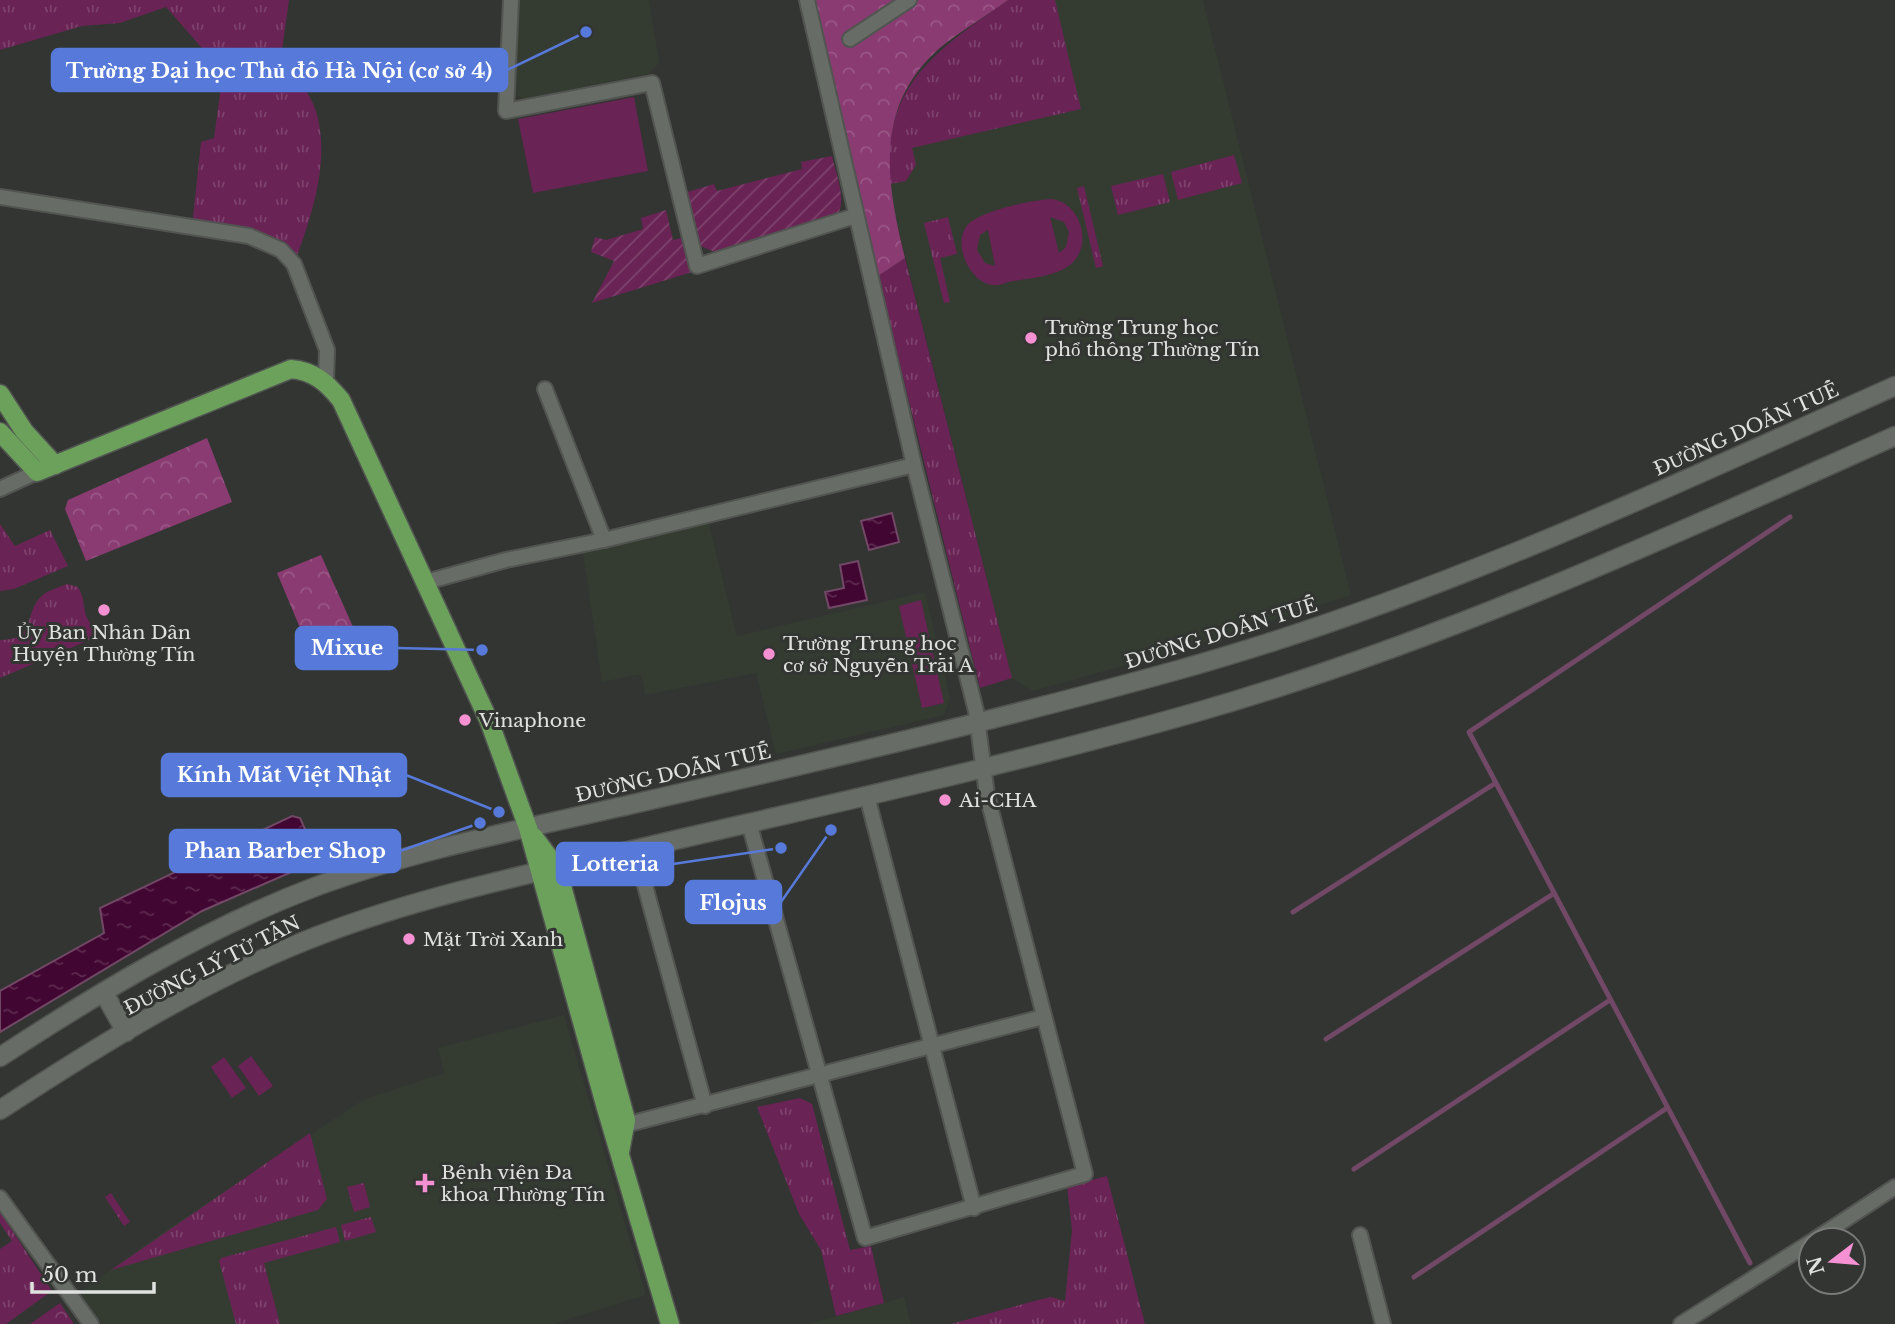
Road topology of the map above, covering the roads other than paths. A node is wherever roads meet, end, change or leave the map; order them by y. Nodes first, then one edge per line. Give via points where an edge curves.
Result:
1 (511, 0) edge
2 (807, 0) edge
3 (909, 0) edge
4 (850, 39) dead end
5 (0, 197) edge
6 (855, 216) junction
7 (326, 382) junction
8 (1895, 386) edge
9 (545, 389) dead end
10 (0, 394) edge
11 (0, 432) edge
12 (1895, 436) edge
13 (55, 465) junction
14 (914, 465) junction
15 (37, 472) junction
16 (0, 489) edge
17 (604, 540) junction
18 (426, 582) junction
19 (978, 724) junction
20 (982, 768) junction
21 (866, 796) junction
22 (749, 823) junction
23 (528, 828) junction
24 (635, 849) junction
25 (549, 870) junction
26 (104, 993) junction
27 (1043, 1017) junction
28 (126, 1032) junction
29 (931, 1047) junction
30 (0, 1057) edge
31 (822, 1075) junction
32 (705, 1106) junction
33 (0, 1110) edge
34 (625, 1125) junction
35 (620, 1156) junction
36 (1895, 1187) edge
37 (0, 1198) edge
38 (974, 1208) junction
39 (1835, 1226) edge
40 (1360, 1235) dead end
41 (1797, 1251) edge
42 (91, 1324) edge
43 (670, 1324) edge
44 (1383, 1324) edge
45 (1681, 1324) edge

1 - 6 street via 506,111 652,83 697,266
2 - 6 street
3 - 4 street
5 - 7 street via 249,236 281,250 294,264 327,350
6 - 14 street
7 - 13 main road via 290,369
7 - 18 main road via 352,420
8 - 19 street, ĐƯỜNG DOÃN TUẾ via 1551,539 1410,595 1184,668
9 - 17 street
10 - 13 main road via 23,431
11 - 15 main road
12 - 20 street via 1573,579 1421,640 1199,712
13 - 15 main road
14 - 17 street
14 - 19 street
15 - 16 street
17 - 18 street
18 - 23 main road via 489,721
19 - 20 street
19 - 23 street, ĐƯỜNG DOÃN TUẾ
20 - 21 street
20 - 27 street
21 - 22 street
21 - 29 street
22 - 24 street
22 - 31 street
23 - 25 main road
23 - 26 street, ĐƯỜNG LÝ TỬ TẤN via 376,865 308,890 240,918
24 - 25 street
24 - 32 street
25 - 28 street, ĐƯỜNG LÝ TỬ TẤN via 321,934 257,961
25 - 34 main road
25 - 35 main road
26 - 28 street
26 - 30 street, ĐƯỜNG LÝ TỬ TẤN
27 - 29 street
27 - 38 street via 1085,1174
28 - 33 street, ĐƯỜNG LÝ TỬ TẤN
29 - 31 street
29 - 38 street
31 - 32 street
31 - 38 street via 865,1238
32 - 34 street
34 - 35 main road
35 - 43 main road
36 - 39 street
37 - 42 street
40 - 44 street
41 - 45 street

